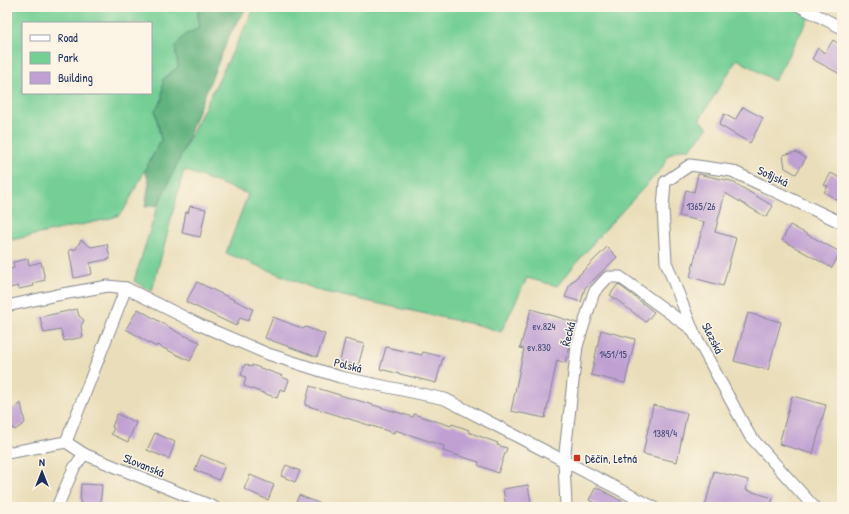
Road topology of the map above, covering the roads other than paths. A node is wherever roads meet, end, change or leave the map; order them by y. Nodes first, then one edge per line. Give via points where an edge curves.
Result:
1 (801, 7) edge
2 (842, 28) edge
3 (690, 166) joint
4 (842, 223) edge
5 (126, 288) junction
6 (7, 306) edge
7 (693, 331) junction
8 (66, 442) junction
9 (7, 453) edge
10 (84, 454) junction
11 (564, 461) junction
12 (57, 507) edge
13 (214, 507) edge
14 (566, 507) edge
15 (653, 507) edge
16 (814, 507) edge

1 - 2 street
3 - 4 street, Sofijská via 732,171
3 - 7 street, Slezská via 665,182 663,208 666,262
5 - 6 street, Polská via 108,286
5 - 8 street
5 - 11 street, Polská via 200,325 268,354 340,377 445,399
7 - 11 street, Řecká via 620,277 608,277 594,292 577,346
7 - 16 street, Slezská via 750,436
8 - 9 street
8 - 10 street, Slovanská
10 - 12 street via 74,468
10 - 13 street, Slovanská
11 - 14 street, Řecká
11 - 15 street, Polská

